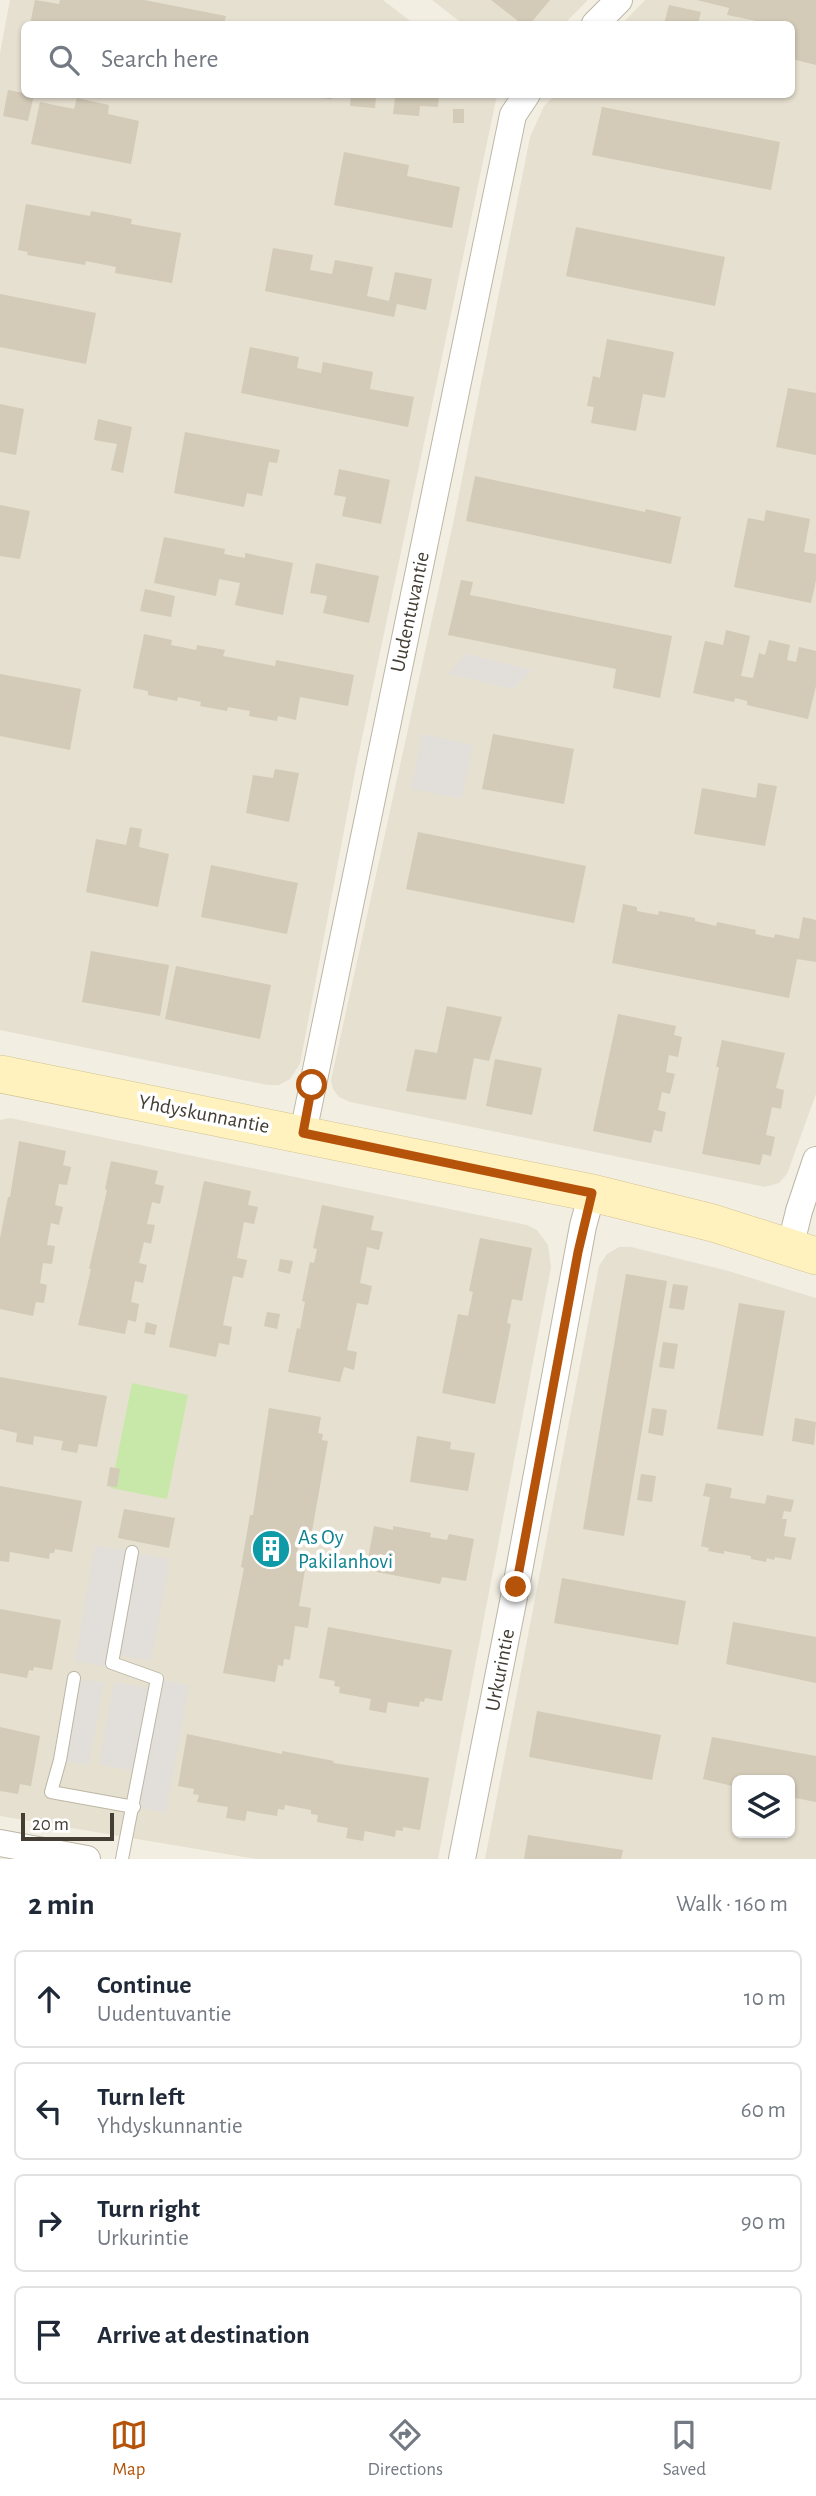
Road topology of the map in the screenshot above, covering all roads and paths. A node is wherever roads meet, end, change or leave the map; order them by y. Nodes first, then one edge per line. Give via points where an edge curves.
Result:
1 (619, 0) edge
2 (598, 21) edge
3 (524, 98) edge
4 (0, 1074) edge
5 (303, 1133) junction
6 (816, 1160) edge
7 (592, 1193) junction
8 (803, 1252) edge
9 (132, 1552) dead end
10 (74, 1678) dead end
11 (134, 1807) junction
12 (0, 1843) edge
13 (87, 1859) edge
14 (122, 1859) edge
15 (462, 1859) edge

1 - 2 street
3 - 5 street, Uudentuvantie via 513,115
4 - 5 main road, Yhdyskunnantie
5 - 7 main road, Yhdyskunnantie
6 - 8 street via 799,1211
7 - 8 main road, Yhdyskunnantie via 713,1223
7 - 15 street, Urkurintie
9 - 11 lane via 112,1663 157,1679
10 - 11 lane via 51,1792
11 - 14 lane
12 - 13 street

